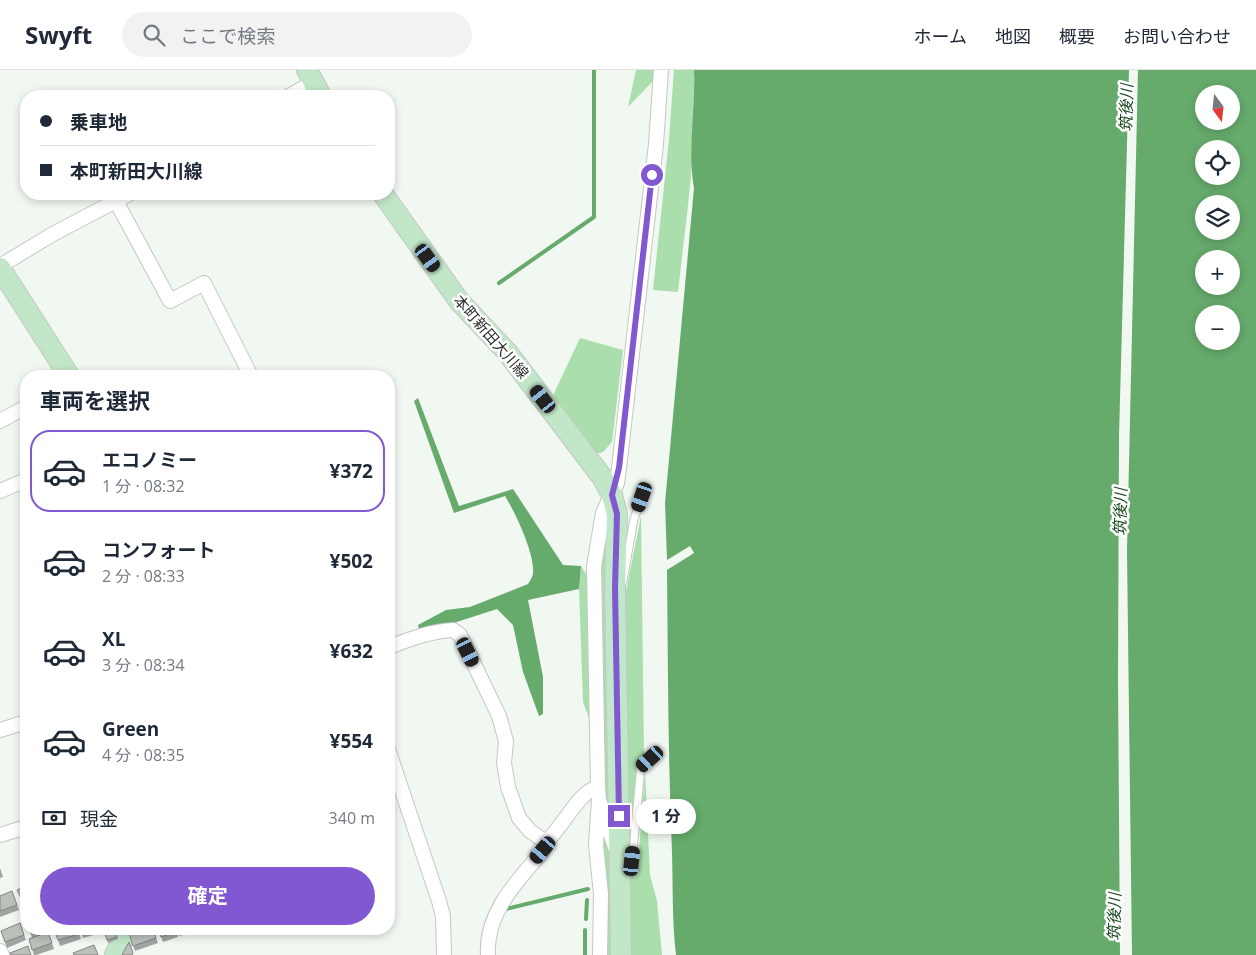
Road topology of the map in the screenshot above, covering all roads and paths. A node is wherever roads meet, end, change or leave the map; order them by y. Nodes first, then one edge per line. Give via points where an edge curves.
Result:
1 (661, 70) edge
2 (314, 83) edge
3 (301, 90) edge
4 (387, 200) edge
5 (116, 201) joint
6 (0, 267) edge
7 (65, 370) edge
8 (249, 370) edge
9 (20, 411) edge
10 (0, 421) edge
11 (20, 483) edge
12 (0, 491) edge
13 (612, 495) junction
14 (642, 497) dead end
15 (615, 588) junction
16 (395, 645) edge
17 (20, 724) edge
18 (0, 730) edge
19 (650, 759) dead end
20 (395, 770) edge
21 (598, 793) junction
22 (20, 829) edge
23 (0, 835) edge
24 (546, 842) junction
25 (620, 854) junction
26 (621, 874) junction
27 (125, 935) edge
28 (0, 951) edge
29 (2, 955) edge
30 (115, 955) edge
31 (444, 955) edge
32 (488, 955) edge
33 (600, 955) edge
34 (621, 955) edge

1 - 13 street via 656,144 619,468
2 - 3 street
4 - 13 main road, 本町新田大川線 via 459,302 507,352 602,477
5 - 6 street
5 - 8 street via 170,301 204,283
6 - 7 main road
9 - 10 street
11 - 12 street
13 - 15 main road, 本町新田大川線 via 617,514
13 - 21 street via 603,513 594,566
14 - 15 lane via 634,519 624,579
15 - 25 main road, 本町新田大川線
16 - 24 street via 445,630 453,630 460,635 499,716 506,741 504,763 508,787 519,818
17 - 18 street
19 - 26 lane via 642,766 632,861
20 - 31 street via 441,908
21 - 24 street via 586,792
21 - 25 street via 612,843
21 - 33 street via 596,845 601,894
22 - 23 street
24 - 32 street via 507,893 495,918
25 - 26 main road, 本町新田大川線
26 - 34 main road, 本町新田大川線
27 - 30 main road
28 - 29 street

